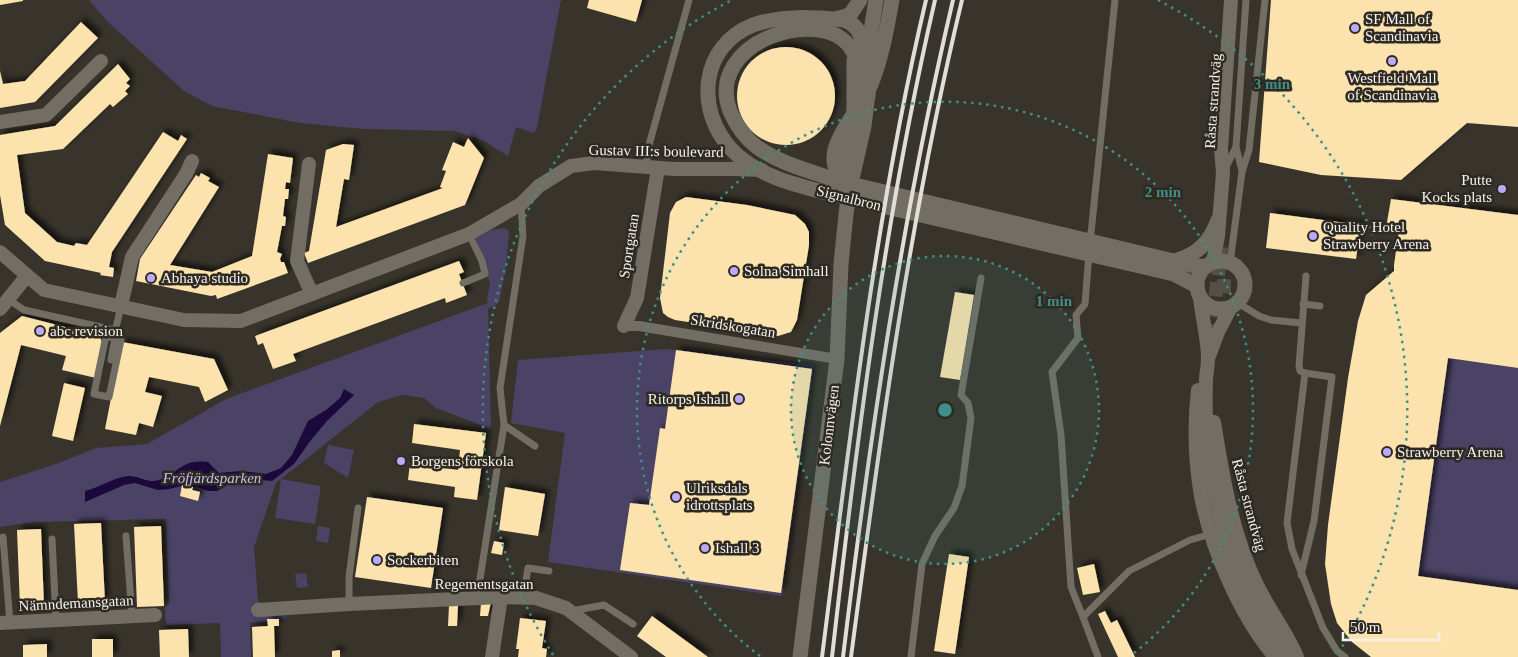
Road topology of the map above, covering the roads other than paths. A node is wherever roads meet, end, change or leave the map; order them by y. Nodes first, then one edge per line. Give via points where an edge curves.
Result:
1 (689, 0) edge
2 (860, 0) edge
3 (867, 0) edge
4 (876, 0) edge
5 (892, 0) edge
6 (1115, 0) edge
7 (1231, 0) edge
8 (1237, 0) edge
9 (1246, 0) edge
10 (1265, 0) edge
11 (833, 19) junction
12 (858, 30) junction
13 (853, 52) junction
14 (101, 61) dead end
15 (868, 96) junction
16 (0, 122) edge
17 (1236, 147) junction
18 (192, 160) dead end
19 (309, 164) dead end
20 (652, 167) junction
21 (1242, 172) junction
22 (1223, 173) junction
23 (848, 188) junction
24 (520, 204) junction
25 (1220, 227) junction
26 (469, 234) junction
27 (0, 252) edge
28 (1175, 261) junction
29 (1230, 262) junction
30 (1209, 264) junction
31 (1306, 276) dead end
32 (26, 277) junction
33 (981, 278) dead end
34 (463, 283) dead end
35 (1198, 292) junction
36 (312, 294) junction
37 (4, 304) edge
38 (1303, 304) junction
39 (1235, 305) junction
40 (121, 306) junction
41 (1320, 306) dead end
42 (1301, 323) junction
43 (624, 326) joint
44 (116, 329) junction
45 (115, 338) junction
46 (1208, 357) junction
47 (837, 359) junction
48 (111, 360) dead end
49 (1304, 373) junction
50 (504, 426) junction
51 (535, 446) dead end
52 (358, 508) dead end
53 (1212, 534) junction
54 (3, 536) dead end
55 (126, 536) dead end
56 (52, 539) dead end
57 (549, 571) dead end
58 (1301, 575) junction
59 (501, 597) junction
60 (523, 598) junction
61 (477, 599) junction
62 (350, 604) junction
63 (258, 610) dead end
64 (571, 612) junction
65 (155, 615) dead end
66 (132, 616) junction
67 (1083, 617) junction
68 (56, 620) junction
69 (5, 623) edge
70 (633, 624) dead end
71 (492, 657) edge
72 (631, 657) edge
73 (800, 657) edge
74 (911, 657) edge
75 (1098, 657) edge
76 (1275, 657) edge
77 (1287, 657) edge
78 (1297, 657) edge
79 (1345, 657) edge

1 - 20 lane via 648,145
2 - 11 street via 850,14
3 - 12 street, Kolonnvägen
4 - 15 street, Kolonnvägen
5 - 23 street via 884,45 872,83 835,147 833,159 836,169
6 - 67 lane via 1085,304 1076,315 1078,338 1052,372 1061,434 1071,587
7 - 22 street, Råsta strandväg via 1220,149
8 - 25 street, Råsta strandväg
9 - 17 lane
10 - 21 lane via 1249,150
11 - 12 street via 849,22
11 - 35 street, Signalbron via 787,18 754,25 726,43 717,56 708,79 710,108 731,149 745,160 778,178 802,186 1174,274
12 - 13 street, Kolonnvägen
12 - 15 street, Kolonnvägen via 863,43
13 - 23 street, Kolonnvägen via 854,109 847,156
13 - 23 street, Signalbron via 846,41 832,33 805,30 775,34 745,51 727,78 725,93 735,122 758,148
14 - 16 street via 46,115
15 - 23 street, Kolonnvägen
17 - 21 lane
17 - 22 lane
18 - 40 street via 132,257
19 - 36 street via 297,260
20 - 23 street, Gustav III:s boulevard via 764,170
20 - 24 street, Gustav III:s boulevard via 594,163 571,166 539,186
20 - 43 street, Sportgatan via 637,298
21 - 29 lane
22 - 25 street, Råsta strandväg
23 - 28 street, Signalbron
23 - 47 street, Kolonnvägen
24 - 26 street, Gustav III:s boulevard
24 - 50 lane via 523,236 500,388
25 - 28 street via 1193,255
25 - 30 street
26 - 34 lane via 485,274
26 - 36 street, Gustav III:s boulevard
27 - 32 street, Gustav III:s boulevard
28 - 30 street, Signalbron via 1190,265
29 - 30 street
29 - 39 street via 1245,280 1245,288
30 - 35 street via 1198,278
31 - 38 lane
32 - 37 street
32 - 40 street, Gustav III:s boulevard via 44,290
33 - 74 lane via 961,395 968,403 971,418 962,486 954,508 935,536 922,564
35 - 39 street via 1206,305 1214,309 1223,310
35 - 46 street, Råsta strandväg
36 - 40 street, Gustav III:s boulevard via 242,321 184,320
37 - 44 lane
38 - 41 lane
38 - 42 lane
39 - 42 lane via 1271,320
39 - 46 street, Råsta strandväg via 1218,332
40 - 44 lane
42 - 49 lane via 1299,366
43 - 47 street, Skridskogatan
44 - 45 lane
45 - 45 lane via 106,336 94,394 109,396 121,340
45 - 48 lane
46 - 77 street, Råsta strandväg via 1206,415 1212,482 1226,540 1239,573
47 - 73 street, Kolonnvägen
49 - 58 lane via 1287,523
49 - 58 lane via 1332,377 1314,521
50 - 51 lane
50 - 61 lane
52 - 62 lane via 349,577
53 - 67 lane via 1190,540 1129,572
53 - 76 street, Råsta strandväg via 1232,588 1260,638
53 - 78 street, Råsta strandväg via 1197,471 1196,430 1200,380 1211,338 1214,419 1231,512 1242,550 1258,587
54 - 69 lane
55 - 66 lane
56 - 68 lane
57 - 60 lane via 528,568
58 - 79 lane via 1323,628 1337,651
59 - 60 street, Regementsgatan
59 - 61 street, Regementsgatan
59 - 71 street
60 - 64 street, Regementsgatan via 536,598
61 - 62 street, Regementsgatan
62 - 63 street, Regementsgatan
64 - 70 lane via 604,606
64 - 72 street, Regementsgatan
65 - 66 street, Nämndemansgatan
66 - 68 street, Nämndemansgatan
67 - 75 lane
68 - 69 street, Nämndemansgatan

